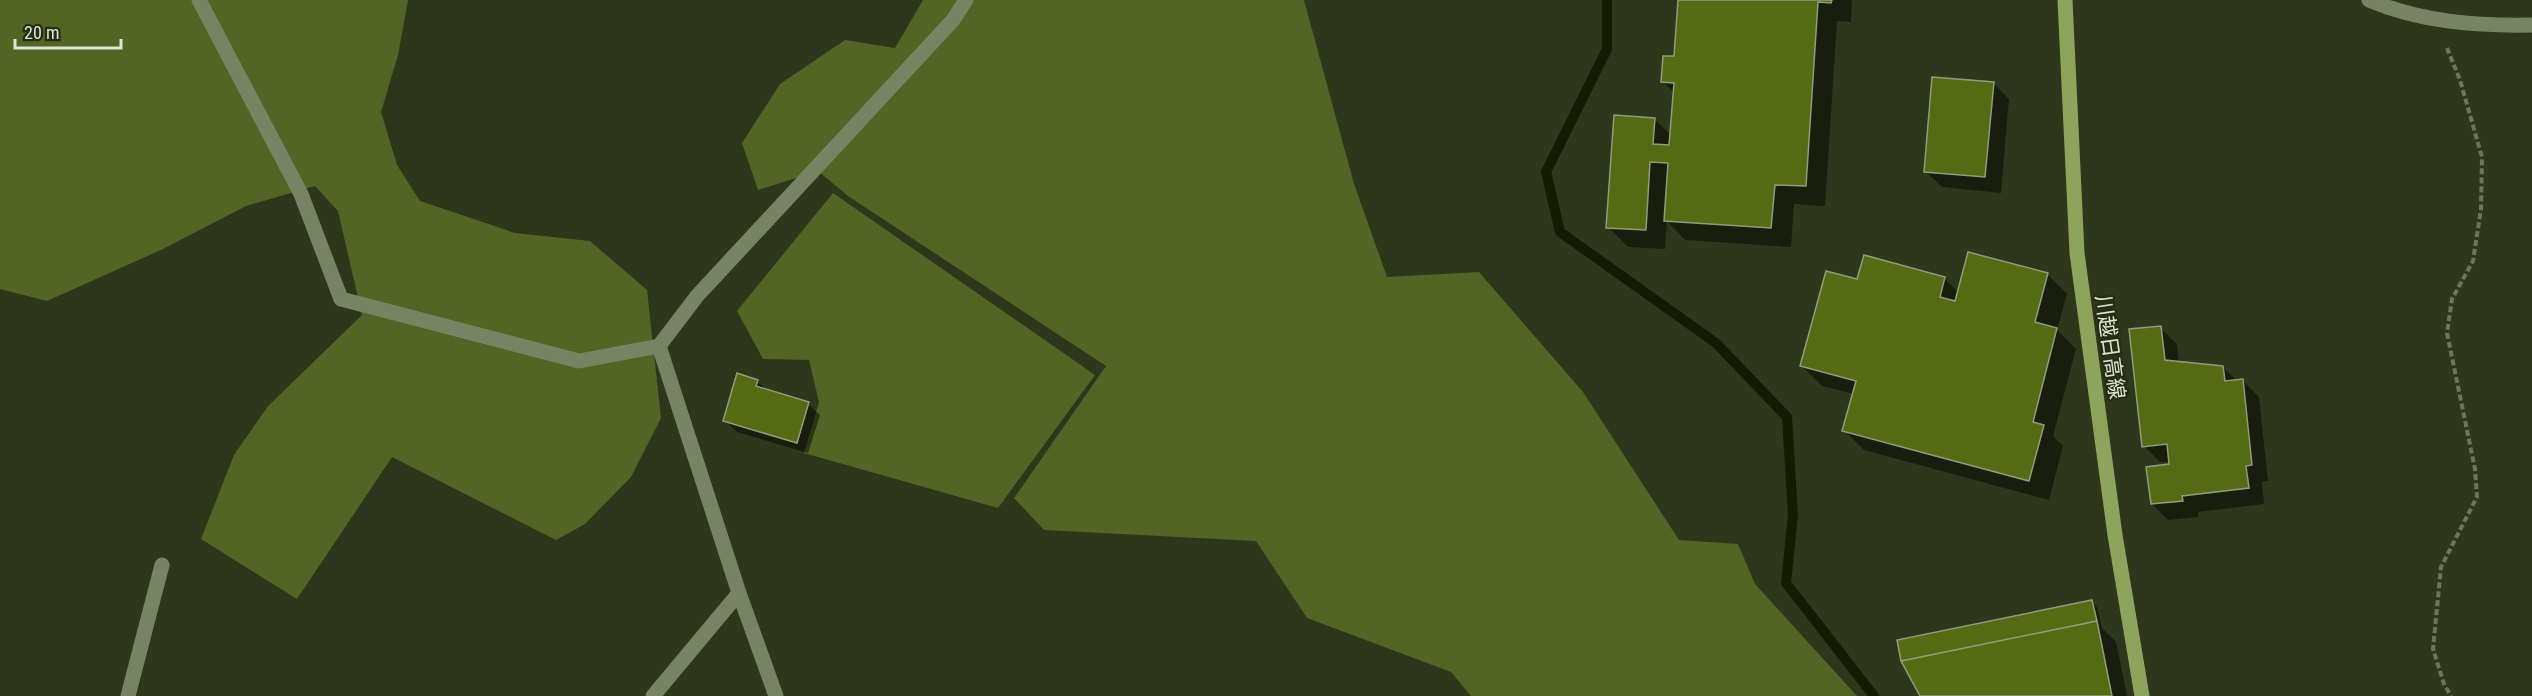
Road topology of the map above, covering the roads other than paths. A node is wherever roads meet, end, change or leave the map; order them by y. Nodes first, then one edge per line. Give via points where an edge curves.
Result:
1 (199, 0) edge
2 (966, 0) edge
3 (2064, 0) edge
4 (2369, 0) edge
5 (2532, 25) edge
6 (659, 346) junction
7 (162, 565) dead end
8 (739, 593) junction
9 (128, 696) edge
10 (653, 696) edge
11 (777, 696) edge
12 (2142, 696) edge

1 - 6 street via 301,194 342,299 579,361
2 - 6 street via 953,20 697,296
3 - 12 main road, 川越日高線 via 2077,253 2115,535
4 - 5 street via 2435,20 2472,25
6 - 8 street
7 - 9 street
8 - 10 street
8 - 11 street

